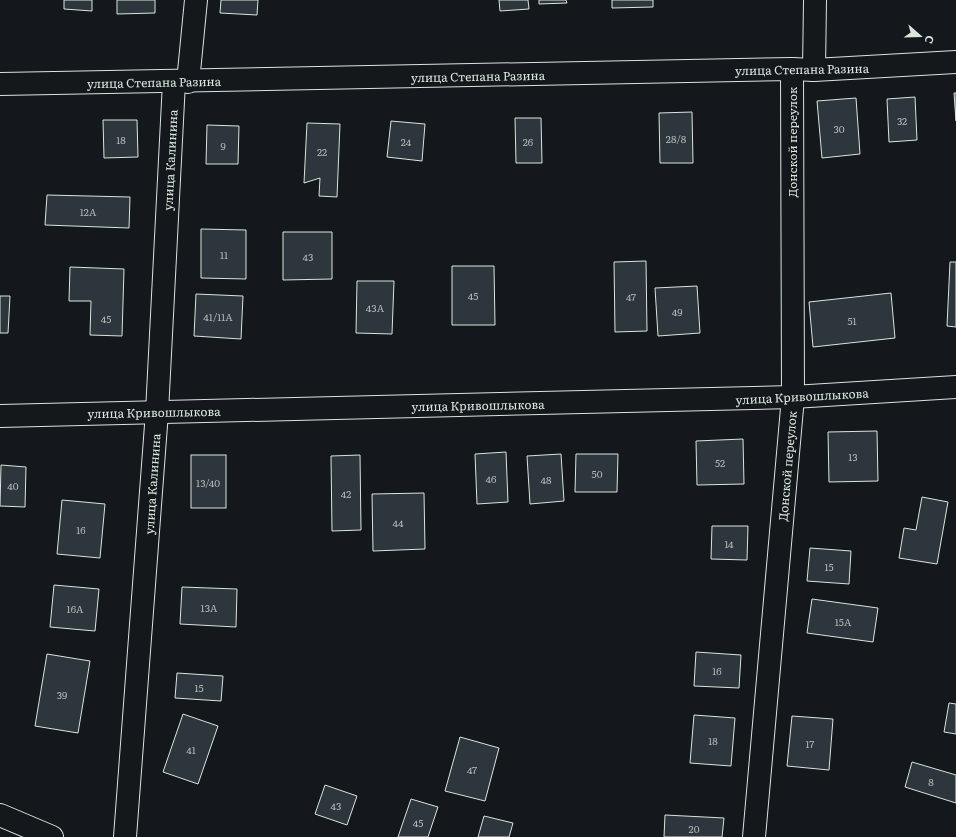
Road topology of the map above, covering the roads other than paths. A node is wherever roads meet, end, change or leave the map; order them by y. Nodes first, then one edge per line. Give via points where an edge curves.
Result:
1 (196, 0) edge
2 (815, 0) edge
3 (956, 62) edge
4 (792, 69) junction
5 (814, 70) junction
6 (181, 82) junction
7 (0, 84) edge
8 (956, 387) edge
9 (793, 398) junction
10 (157, 412) junction
11 (0, 416) edge
12 (0, 815) edge
13 (52, 837) edge
14 (125, 837) edge
15 (754, 837) edge

1 - 6 street, улица Калинина
2 - 5 street
3 - 5 street, улица Степана Разина
4 - 5 street, улица Степана Разина
4 - 6 street, улица Степана Разина
4 - 9 street, Донской переулок
6 - 7 street, улица Степана Разина
6 - 10 street, улица Калинина
8 - 9 street, улица Кривошлыкова
9 - 10 street, улица Кривошлыкова
9 - 15 street, Донской переулок
10 - 11 street, улица Кривошлыкова
10 - 14 street, улица Калинина
12 - 13 street

